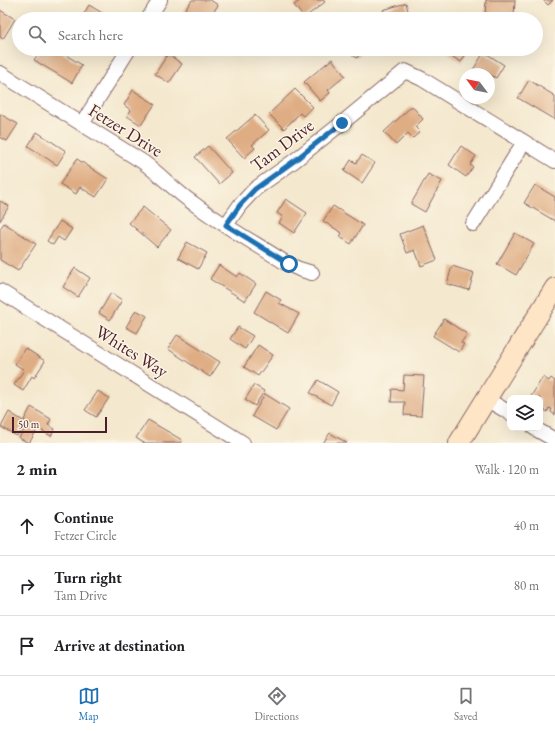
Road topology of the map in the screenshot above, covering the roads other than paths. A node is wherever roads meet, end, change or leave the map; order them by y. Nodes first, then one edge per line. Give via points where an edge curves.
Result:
1 (160, 0) edge
2 (152, 12) edge
3 (125, 56) edge
4 (0, 73) edge
5 (82, 124) junction
6 (524, 142) junction
7 (555, 161) edge
8 (473, 224) dead end
9 (226, 225) junction
10 (312, 273) dead end
11 (555, 288) edge
12 (0, 291) edge
13 (486, 399) junction
14 (507, 412) edge
15 (539, 431) edge
16 (555, 440) edge
17 (244, 443) edge
18 (459, 443) edge

1 - 2 street
3 - 5 street
4 - 5 street, Fetzer Drive
5 - 9 street, Fetzer Drive via 143,162 191,202
6 - 7 street
6 - 8 street
6 - 9 street, Tam Drive via 405,71 294,161 255,189
9 - 10 street, Fetzer Drive via 286,263
11 - 13 street
12 - 17 street, Whites Way
13 - 14 street
13 - 18 street
15 - 16 street

